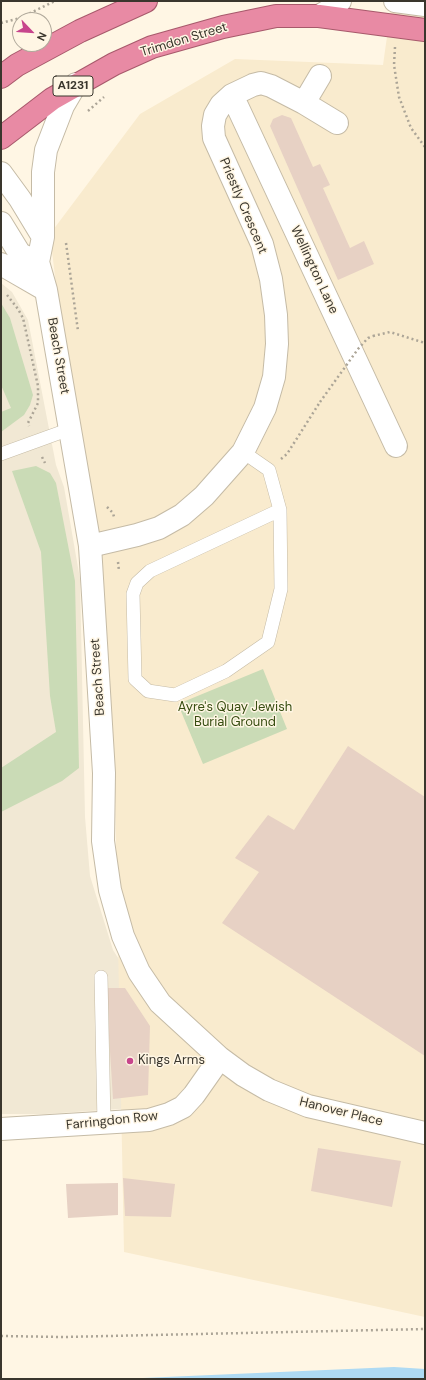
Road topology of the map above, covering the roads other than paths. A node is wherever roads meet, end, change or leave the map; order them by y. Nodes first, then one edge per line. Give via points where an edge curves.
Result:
1 (146, 1) edge
2 (340, 1) edge
3 (395, 1) edge
4 (425, 5) edge
5 (319, 16) junction
6 (425, 30) edge
7 (320, 76) dead end
8 (1, 77) edge
9 (76, 84) junction
10 (232, 95) junction
11 (304, 102) junction
12 (337, 123) dead end
13 (1, 138) edge
14 (1, 173) edge
15 (1, 223) edge
16 (43, 237) junction
17 (38, 262) junction
18 (1, 264) edge
19 (46, 290) junction
20 (70, 429) junction
21 (396, 446) dead end
22 (244, 452) junction
23 (1, 454) edge
24 (280, 510) junction
25 (90, 546) junction
26 (101, 977) dead end
27 (220, 1058) junction
28 (104, 1123) junction
29 (1, 1129) edge
30 (425, 1133) edge

1 - 8 highway via 80,30 17,65
2 - 5 street
3 - 4 street
5 - 6 highway, A1231
5 - 9 highway, Trimdon Street / A1231 via 276,16 223,27 152,47
7 - 11 street
9 - 13 highway, Trimdon Street / A1231
9 - 16 street, Beach Street via 63,106 46,150 43,172
10 - 11 street, Priestly Crescent via 261,83
10 - 21 street, Wellington Lane
10 - 22 street, Priestly Crescent via 214,115 214,138 262,244 276,314 274,377 265,408
11 - 12 street, Priestly Crescent
14 - 16 street
15 - 17 street via 20,254
16 - 17 street, Beach Street
17 - 19 street, Beach Street
18 - 19 street
19 - 20 street, Beach Street
20 - 23 lane
20 - 25 street, Beach Street
22 - 24 lane via 269,470
22 - 25 street, Priestly Crescent via 204,496 160,528
24 - 24 lane via 281,589 268,642 226,671 175,695 148,691 135,679 133,594 137,583 150,571
25 - 27 street, Beach Street via 104,774 103,841 110,890 122,936 139,972 160,1003
26 - 28 lane
27 - 28 street, Farringdon Row via 183,1107 148,1120
27 - 30 street, Hanover Place via 269,1090 308,1106
28 - 29 street, Farringdon Row

